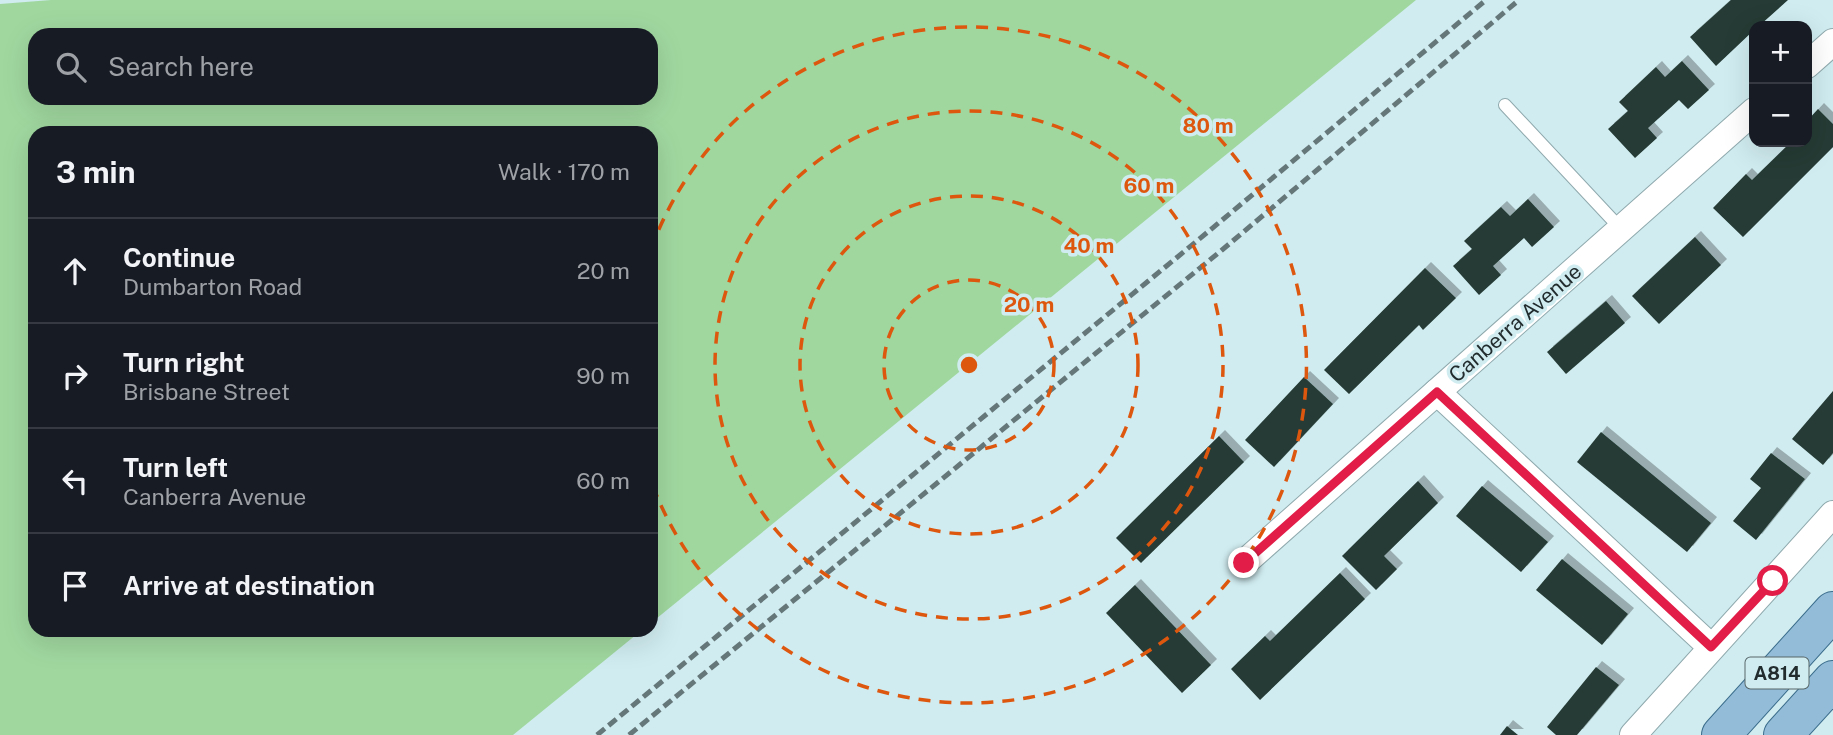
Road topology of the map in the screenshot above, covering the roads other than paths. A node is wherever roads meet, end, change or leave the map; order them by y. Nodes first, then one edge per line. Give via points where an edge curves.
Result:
1 (1833, 42) edge
2 (1812, 61) edge
3 (1505, 106) dead end
4 (1749, 115) edge
5 (1621, 229) junction
6 (1437, 392) junction
7 (1833, 514) edge
8 (1244, 563) dead end
9 (1833, 611) edge
10 (1711, 647) junction
11 (1833, 680) edge
12 (1633, 735) edge
13 (1721, 735) edge
14 (1783, 735) edge

1 - 2 street
3 - 5 lane
4 - 5 street, Canberra Avenue
5 - 6 street, Canberra Avenue
6 - 8 street, Canberra Avenue
6 - 10 street
7 - 10 street
9 - 13 main road, A814
10 - 12 street
11 - 14 main road, A814

